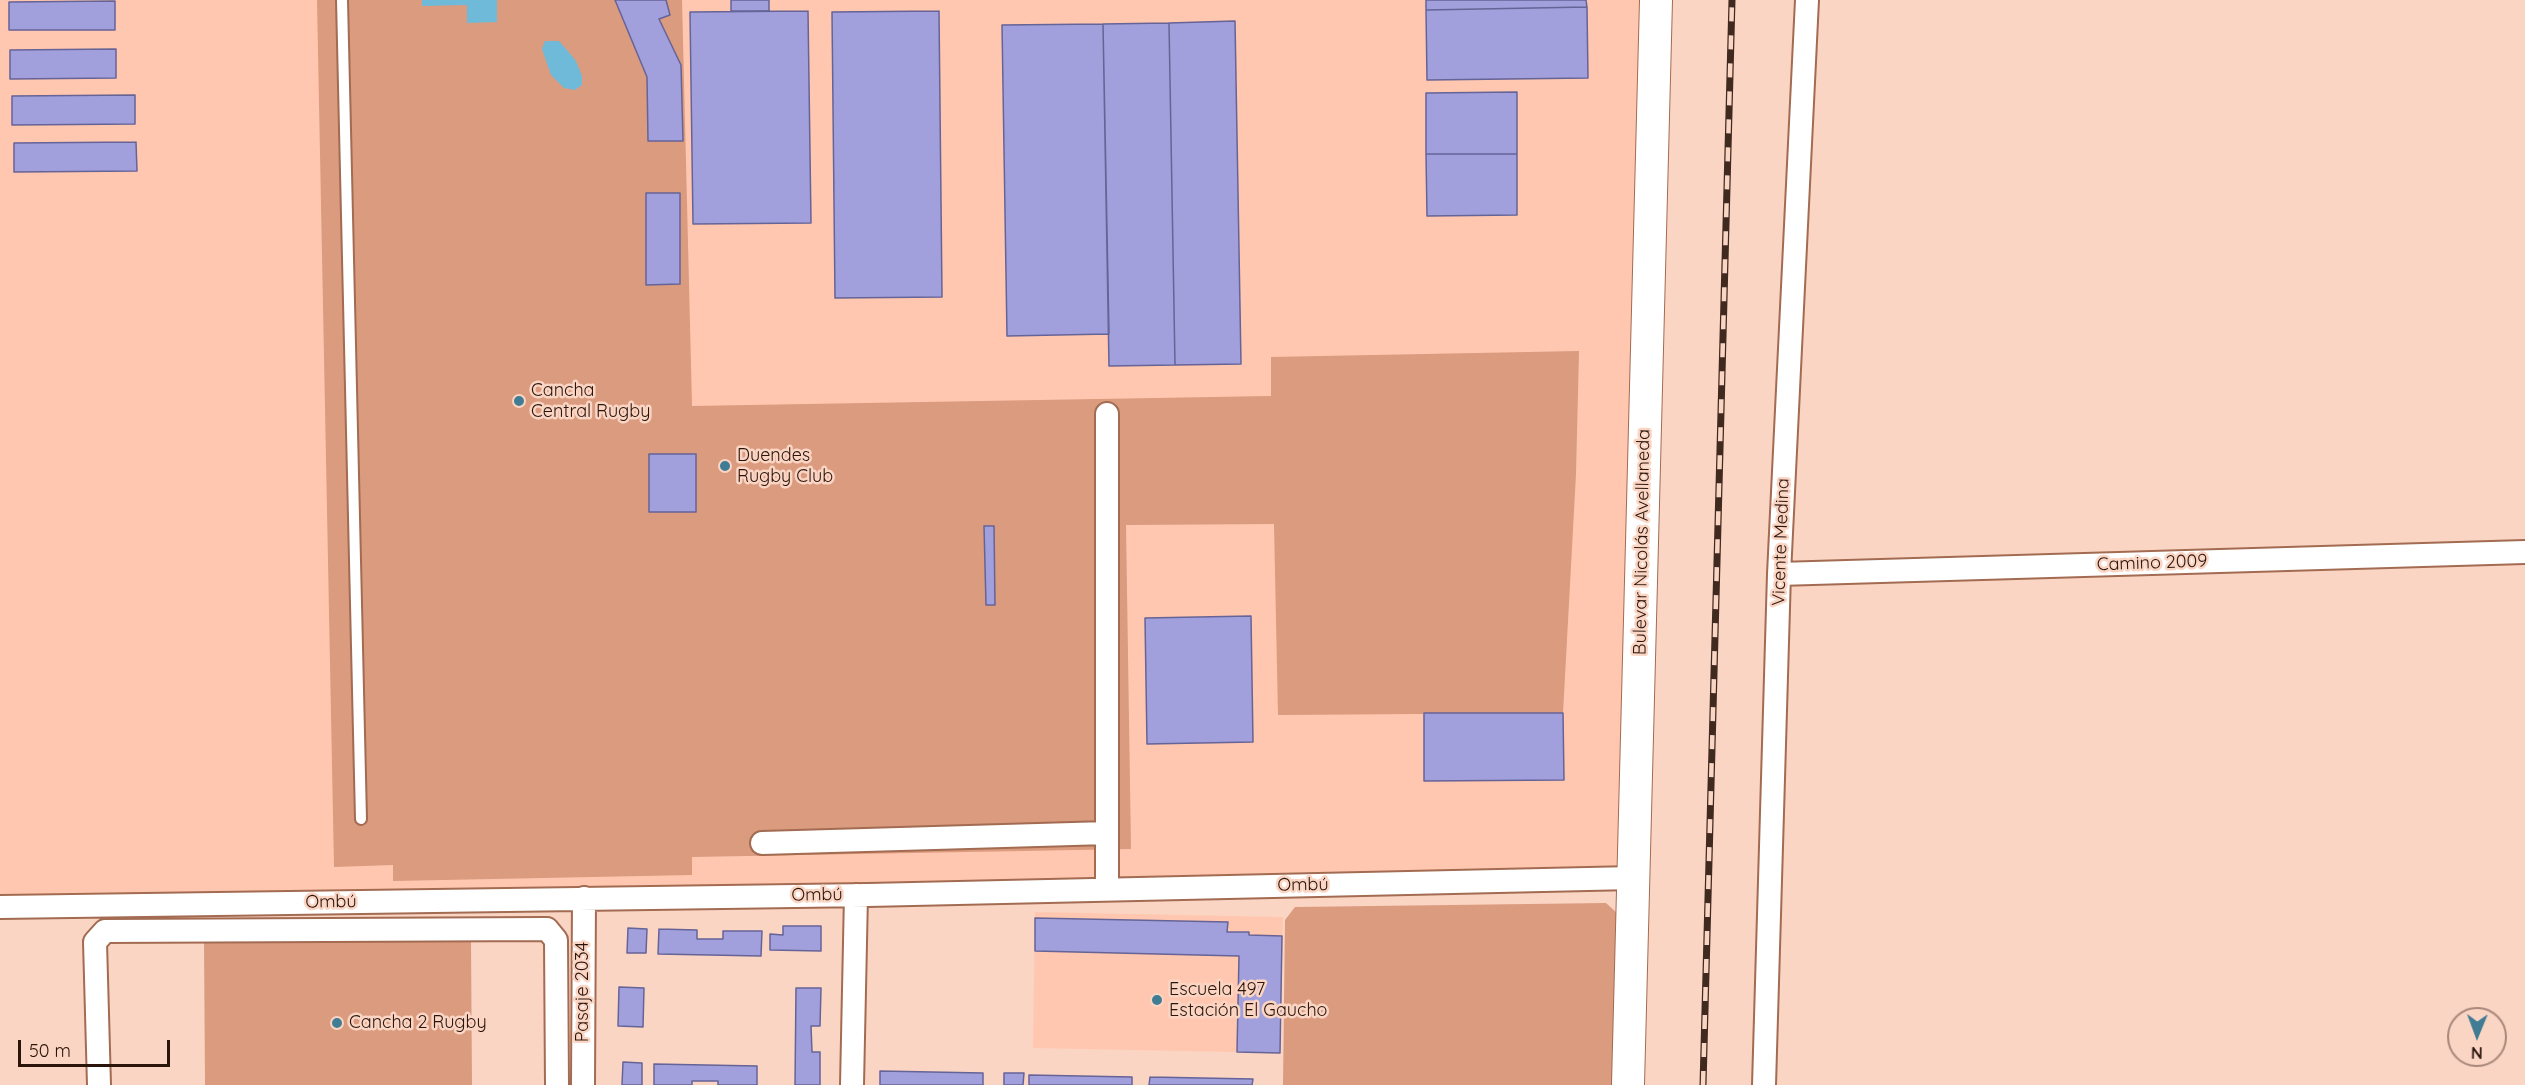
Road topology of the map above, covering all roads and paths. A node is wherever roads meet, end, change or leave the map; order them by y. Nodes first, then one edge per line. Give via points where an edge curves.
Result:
1 (342, 0) edge
2 (1656, 0) edge
3 (1807, 0) edge
4 (1107, 414) dead end
5 (2525, 552) edge
6 (1779, 574) junction
7 (361, 819) dead end
8 (1107, 833) junction
9 (762, 843) dead end
10 (1633, 878) junction
11 (1107, 889) junction
12 (856, 895) junction
13 (584, 898) junction
14 (0, 907) edge
15 (99, 1085) edge
16 (557, 1085) edge
17 (583, 1085) edge
18 (852, 1085) edge
19 (1628, 1085) edge
20 (1764, 1085) edge

1 - 7 lane
2 - 10 main road, Bulevar Nicolás Avellaneda
3 - 6 street, Vicente Medina
4 - 8 street
5 - 6 street, Camino 2009
6 - 20 street, Vicente Medina
8 - 9 street
8 - 11 street
10 - 11 street, Ombú
10 - 19 main road, Bulevar Nicolás Avellaneda
11 - 12 street, Ombú
12 - 13 street, Ombú
12 - 18 street
13 - 14 street, Ombú
13 - 17 street, Pasaje 2034
15 - 16 street via 95,942 105,931 535,929 547,929 556,940

